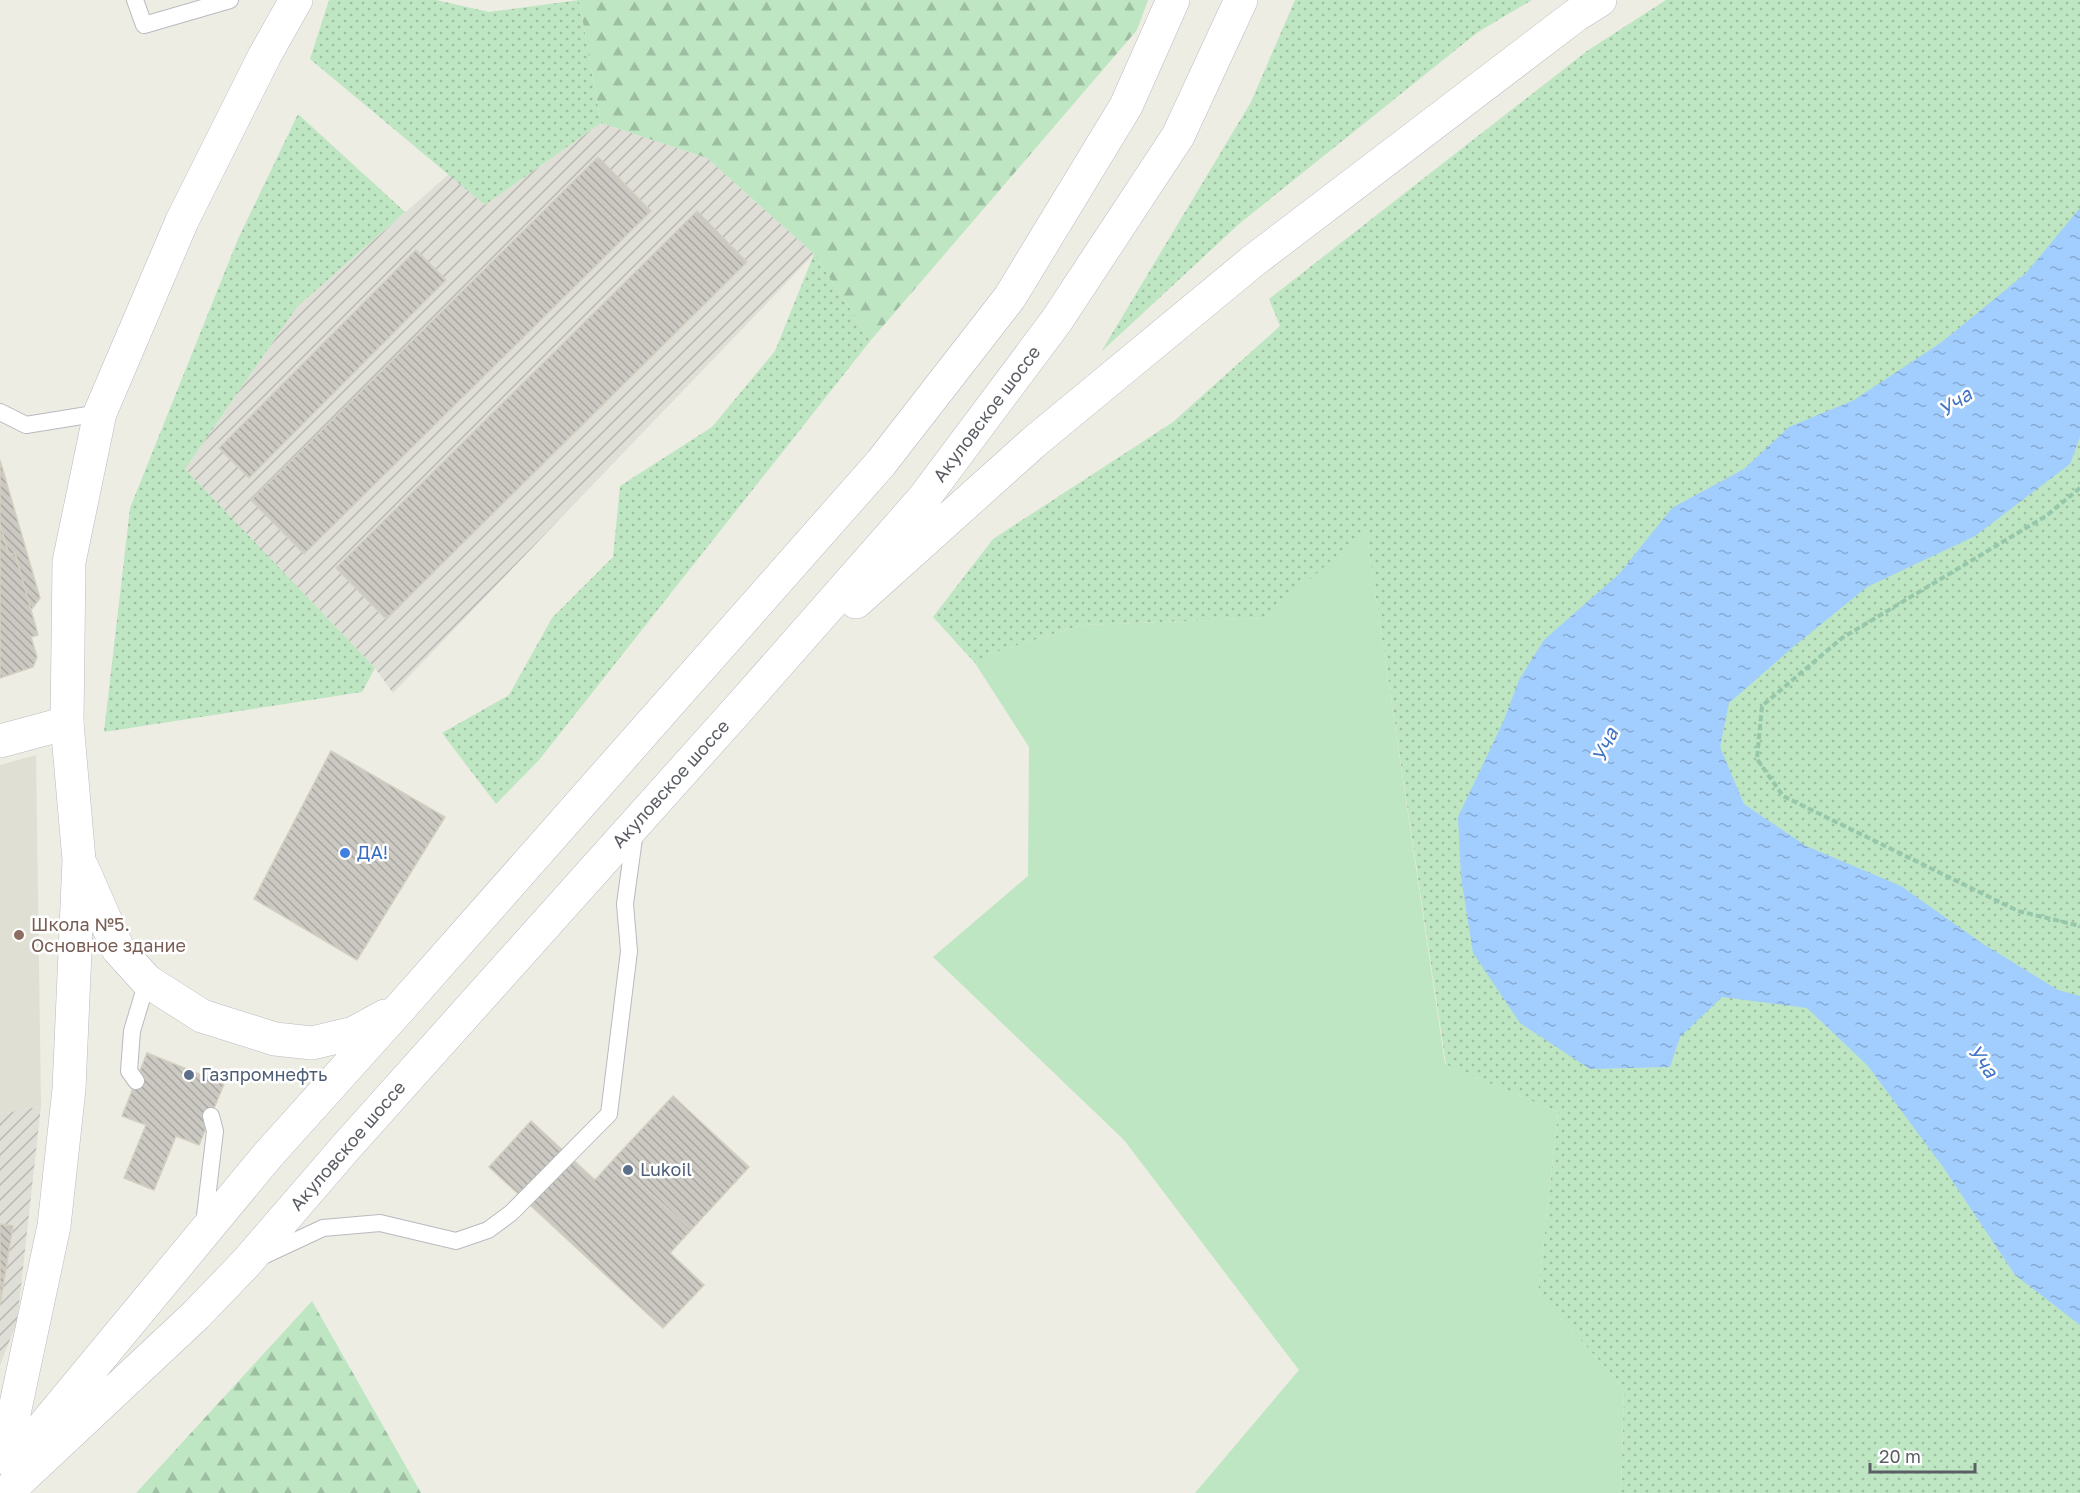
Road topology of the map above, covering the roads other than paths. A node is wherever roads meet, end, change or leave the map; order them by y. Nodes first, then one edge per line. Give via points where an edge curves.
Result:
1 (135, 0) edge
2 (230, 0) edge
3 (296, 0) edge
4 (1173, 0) edge
5 (1240, 0) edge
6 (1600, 0) edge
7 (0, 412) edge
8 (100, 413) junction
9 (741, 706) junction
10 (67, 723) junction
11 (0, 741) edge
12 (636, 824) junction
13 (79, 861) junction
14 (147, 981) junction
15 (402, 1006) junction
16 (136, 1081) dead end
17 (211, 1116) dead end
18 (204, 1231) junction
19 (246, 1263) junction
20 (0, 1457) edge
21 (0, 1478) edge
22 (6, 1493) edge

1 - 2 lane via 144,26
3 - 8 street via 182,221
4 - 15 street via 1126,106 1010,297 881,463
5 - 9 street, Акуловское шоссе via 1178,136 1057,320 924,498
6 - 9 street via 1235,276 1034,442
7 - 8 lane via 26,425
8 - 10 street via 69,562
9 - 12 street, Акуловское шоссе
10 - 11 street
10 - 13 street
12 - 19 street, Акуловское шоссе
12 - 19 lane via 625,904 629,951 609,1114 511,1213 488,1230 456,1241 380,1223 323,1228
13 - 14 street via 118,949
13 - 20 street via 69,1089 54,1226 12,1424
14 - 15 street via 202,1016 275,1039 312,1043 354,1033
14 - 16 lane via 132,1031 129,1071
15 - 18 street
17 - 18 lane via 215,1131
18 - 21 street
19 - 22 street, Акуловское шоссе

